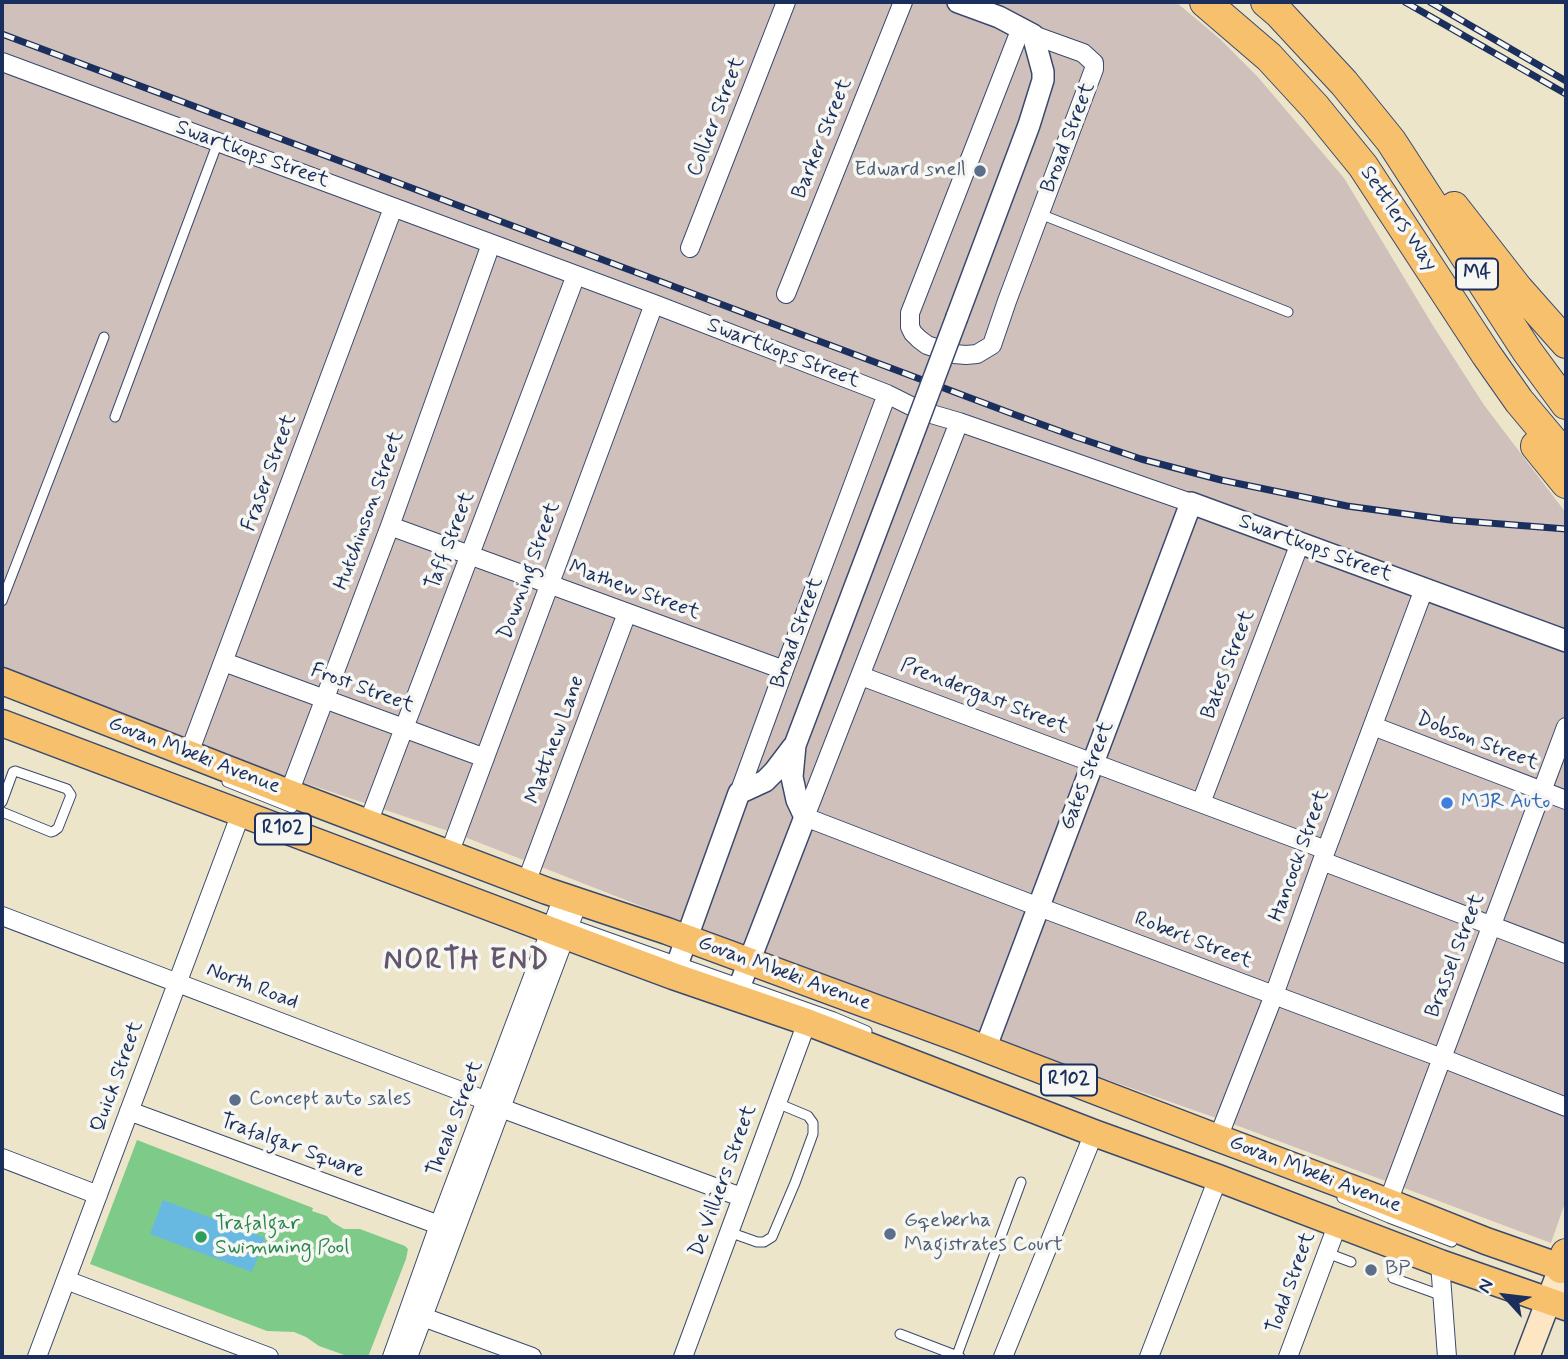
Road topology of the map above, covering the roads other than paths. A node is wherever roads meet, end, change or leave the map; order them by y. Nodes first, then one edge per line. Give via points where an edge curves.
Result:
1 (786, 2) edge
2 (903, 2) edge
3 (958, 2) edge
4 (1205, 2) edge
5 (1266, 2) edge
6 (1027, 31) junction
7 (2, 62) edge
8 (1391, 141) junction
9 (218, 142) junction
10 (393, 208) junction
11 (1040, 214) junction
12 (491, 244) junction
13 (690, 248) dead end
14 (576, 275) junction
15 (786, 294) dead end
16 (654, 304) junction
17 (1288, 312) dead end
18 (104, 337) dead end
19 (1566, 343) edge
20 (887, 394) junction
21 (1566, 404) edge
22 (115, 417) dead end
23 (959, 422) junction
24 (1566, 476) edge
25 (1191, 503) junction
26 (390, 526) junction
27 (1300, 543) junction
28 (470, 555) junction
29 (550, 584) junction
30 (1424, 589) junction
31 (2, 601) edge
32 (627, 613) junction
33 (1566, 641) edge
34 (224, 663) junction
35 (783, 670) junction
36 (861, 676) junction
37 (2, 681) edge
38 (324, 698) junction
39 (2, 723) edge
40 (1373, 726) junction
41 (1566, 727) edge
42 (404, 728) junction
43 (127, 741) dead end
44 (795, 745) junction
45 (485, 758) junction
46 (189, 759) junction
47 (1093, 762) junction
48 (213, 776) dead end
49 (1542, 791) junction
50 (739, 793) junction
51 (1566, 800) edge
52 (2, 802) edge
53 (293, 802) junction
54 (1201, 803) junction
55 (2, 812) edge
56 (241, 813) junction
57 (805, 817) junction
58 (368, 823) junction
59 (449, 854) junction
60 (1324, 856) junction
61 (526, 883) junction
62 (1039, 907) junction
63 (563, 914) junction
64 (2, 916) edge
65 (1492, 926) junction
66 (682, 954) junction
67 (1566, 954) edge
68 (742, 976) junction
69 (177, 983) junction
70 (1274, 995) junction
71 (807, 1022) junction
72 (873, 1034) dead end
73 (985, 1049) junction
74 (1442, 1058) junction
75 (936, 1061) dead end
76 (975, 1076) dead end
77 (777, 1103) junction
78 (494, 1105) junction
79 (1566, 1107) edge
80 (129, 1111) junction
81 (1094, 1133) junction
82 (1218, 1138) junction
83 (2, 1158) edge
84 (1218, 1178) junction
85 (1021, 1182) dead end
86 (98, 1195) junction
87 (1335, 1195) dead end
88 (741, 1197) junction
89 (1388, 1202) junction
90 (1338, 1223) junction
91 (439, 1225) junction
92 (729, 1232) junction
93 (1468, 1247) dead end
94 (1327, 1254) junction
95 (1351, 1262) dead end
96 (1440, 1263) junction
97 (1393, 1278) dead end
98 (66, 1280) junction
99 (1558, 1282) edge
100 (1443, 1296) junction
101 (423, 1317) junction
102 (900, 1334) dead end
103 (959, 1356) edge
104 (37, 1357) edge
105 (269, 1357) edge
106 (392, 1357) edge
107 (408, 1357) edge
108 (532, 1357) edge
109 (683, 1357) edge
110 (1003, 1357) edge
111 (1149, 1357) edge
112 (1289, 1357) edge
113 (1447, 1357) edge
114 (1527, 1357) edge

1 - 13 street, Collier Street
2 - 15 street, Barker Street
3 - 6 street
4 - 24 highway, Settlers Way / M4 via 1269,57 1363,166
5 - 8 highway, Settlers Way / M4 via 1344,83
6 - 11 street, Broad Street via 1083,53 1094,62
6 - 11 street, Broad Street via 910,313 913,333 927,345 954,354 977,354 992,345
6 - 44 street, Broad Street, bridge via 1043,72 1042,88
7 - 9 street, Swartkops Street
8 - 19 highway via 1421,169
8 - 21 highway, Settlers Way / M4
9 - 10 street, Swartkops Street
9 - 22 lane
10 - 12 street, Swartkops Street
10 - 34 street, Fraser Street
11 - 17 lane
12 - 14 street, Swartkops Street
12 - 26 street, Hutchinson Street
14 - 16 street, Swartkops Street
14 - 28 street, Taff Street
16 - 20 street, Swartkops Street
16 - 29 street, Downing Street
18 - 31 lane
20 - 23 street, Swartkops Street via 921,411
20 - 35 street, Broad Street
23 - 25 street, Swartkops Street
23 - 36 street
25 - 27 street, Swartkops Street
25 - 47 street, Gates Street
26 - 28 street, Mathew Street
26 - 38 street, Hutchinson Street
27 - 30 street, Swartkops Street
27 - 54 street, Bates Street
28 - 29 street, Mathew Street
28 - 42 street, Taff Street
29 - 32 street, Mathew Street
29 - 45 street, Downing Street
30 - 33 street, Swartkops Street
30 - 40 street, Hancock Street
32 - 35 street, Mathew Street
32 - 61 street, Matthew Lane
34 - 38 street, Frost Street
34 - 46 street, Fraser Street
35 - 50 street, Broad Street
36 - 47 street, Prendergast Street
36 - 57 street
37 - 46 main road, Govan Mbeki Avenue / R102
38 - 42 street, Frost Street
38 - 53 street, Hutchinson Street
39 - 56 main road, Govan Mbeki Avenue / R102
40 - 49 street, Dobson Street
40 - 60 street, Hancock Street
41 - 49 street, Brassel Street
42 - 45 street, Frost Street
42 - 58 street, Taff Street
43 - 46 lane
44 - 50 street, Broad Street via 765,781
44 - 57 street, Broad Street via 792,777
45 - 59 street, Downing Street
46 - 53 main road, Govan Mbeki Avenue / R102
47 - 54 street, Prendergast Street
47 - 62 street, Gates Street
48 - 53 lane via 245,791
49 - 51 street, Dobson Street
49 - 65 street, Brassel Street
50 - 66 street, Broad Street
52 - 55 lane via 15,771 67,789 71,795 58,828 51,832
53 - 58 main road, Govan Mbeki Avenue / R102
54 - 60 street, Prendergast Street
56 - 63 main road, Govan Mbeki Avenue / R102
56 - 69 street, Quick Street
57 - 62 street, Robert Street
57 - 68 street
58 - 59 main road, Govan Mbeki Avenue / R102
59 - 61 main road, Govan Mbeki Avenue / R102
60 - 65 street, Prendergast Street
60 - 70 street, Hancock Street
61 - 63 main road, Govan Mbeki Avenue / R102
62 - 70 street, Robert Street
62 - 73 street, Gates Street
63 - 66 main road, Govan Mbeki Avenue / R102
63 - 66 main road, Govan Mbeki Avenue / R102
63 - 78 street, Theale Street
64 - 69 street, North Road
65 - 67 street, Prendergast Street
65 - 74 street, Brassel Street
66 - 68 main road, Govan Mbeki Avenue / R102
66 - 68 main road, Govan Mbeki Avenue / R102
68 - 71 main road, Govan Mbeki Avenue / R102
68 - 72 lane
68 - 73 main road, Govan Mbeki Avenue / R102
69 - 78 street, North Road
69 - 80 street, Quick Street
70 - 74 street, Robert Street
70 - 82 street, Hancock Street
71 - 77 street, De Villiers Street
71 - 81 main road, Govan Mbeki Avenue / R102
73 - 82 main road, Govan Mbeki Avenue / R102
74 - 79 street, Robert Street
74 - 89 street, Brassel Street
75 - 76 lane
77 - 88 street, De Villiers Street
77 - 92 lane via 808,1116 813,1134 772,1237 757,1242
78 - 88 street, North Road
78 - 91 street, Theale Street
78 - 101 street, Theale Street
80 - 86 street, Quick Street
80 - 91 street, Trafalgar Square
81 - 84 main road, Govan Mbeki Avenue / R102
81 - 110 street
82 - 89 main road, Govan Mbeki Avenue / R102
83 - 86 street
84 - 90 main road, Govan Mbeki Avenue / R102
84 - 111 street
85 - 103 lane
86 - 98 street, Quick Street
87 - 93 lane
88 - 92 street, De Villiers Street
89 - 99 main road, Govan Mbeki Avenue / R102 via 1486,1241
90 - 94 street, Todd Street
90 - 96 main road, Govan Mbeki Avenue / R102
91 - 106 street, Theale Street
92 - 109 street, De Villiers Street
94 - 95 lane
94 - 112 street, Todd Street
96 - 99 main road, Govan Mbeki Avenue / R102
96 - 100 street
97 - 100 lane
98 - 104 street, Quick Street
98 - 105 street
99 - 114 main road
100 - 113 street
101 - 107 street, Theale Street
101 - 108 street
102 - 103 lane

